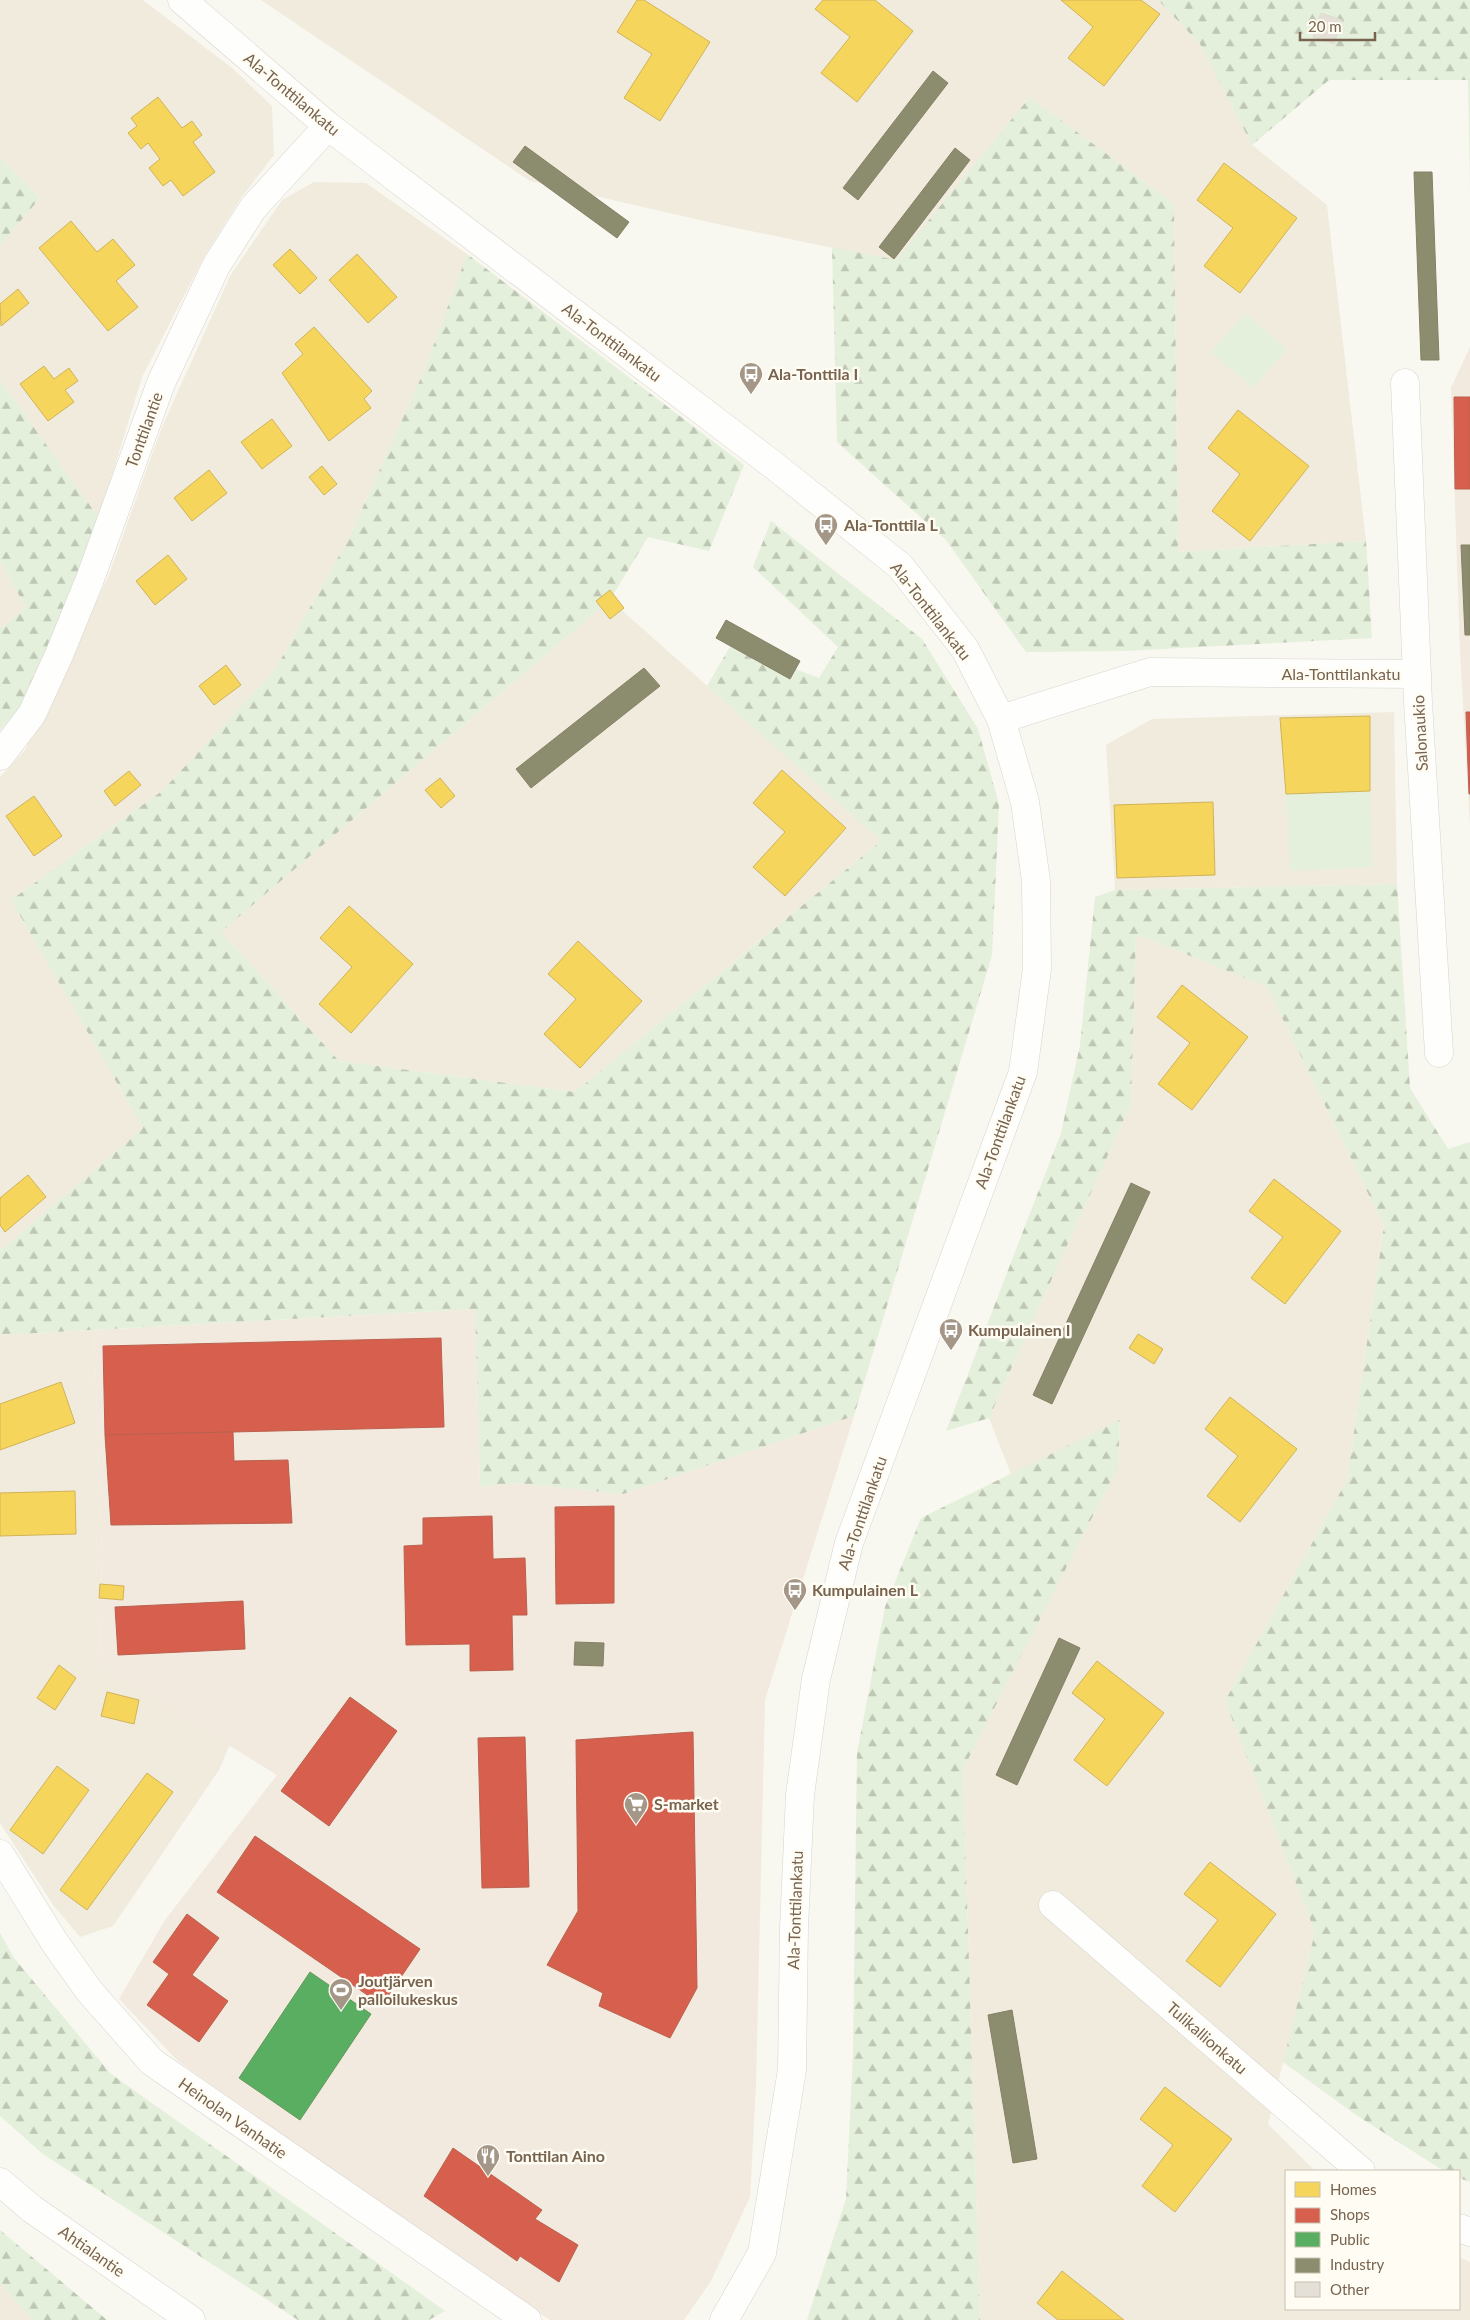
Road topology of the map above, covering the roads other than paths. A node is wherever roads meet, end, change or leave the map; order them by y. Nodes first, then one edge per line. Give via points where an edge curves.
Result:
1 (182, 0) edge
2 (328, 126) junction
3 (1405, 383) dead end
4 (1417, 674) junction
5 (1001, 719) junction
6 (0, 756) edge
7 (1439, 1053) dead end
8 (0, 1854) edge
9 (1053, 1905) dead end
10 (1360, 2170) edge
11 (0, 2182) edge
12 (190, 2319) edge
13 (526, 2320) edge
14 (724, 2320) edge

1 - 2 street, Ala-Tonttilankatu
2 - 5 street, Ala-Tonttilankatu via 772,464 900,566 965,649
2 - 6 street, Tonttilantie via 253,208 216,266 161,383 59,655 32,714
3 - 4 street, Salonaukio
4 - 5 street, Ala-Tonttilankatu via 1150,672
4 - 7 street, Salonaukio
5 - 14 street, Ala-Tonttilankatu via 1025,802 1036,881 1037,968 1023,1072 849,1542 816,1679 800,1795 792,2070 762,2253
8 - 13 street, Heinolan Vanhatie via 55,1943 90,1992 152,2062
9 - 10 street, Tulikallionkatu
11 - 12 street, Ahtialantie via 40,2215

